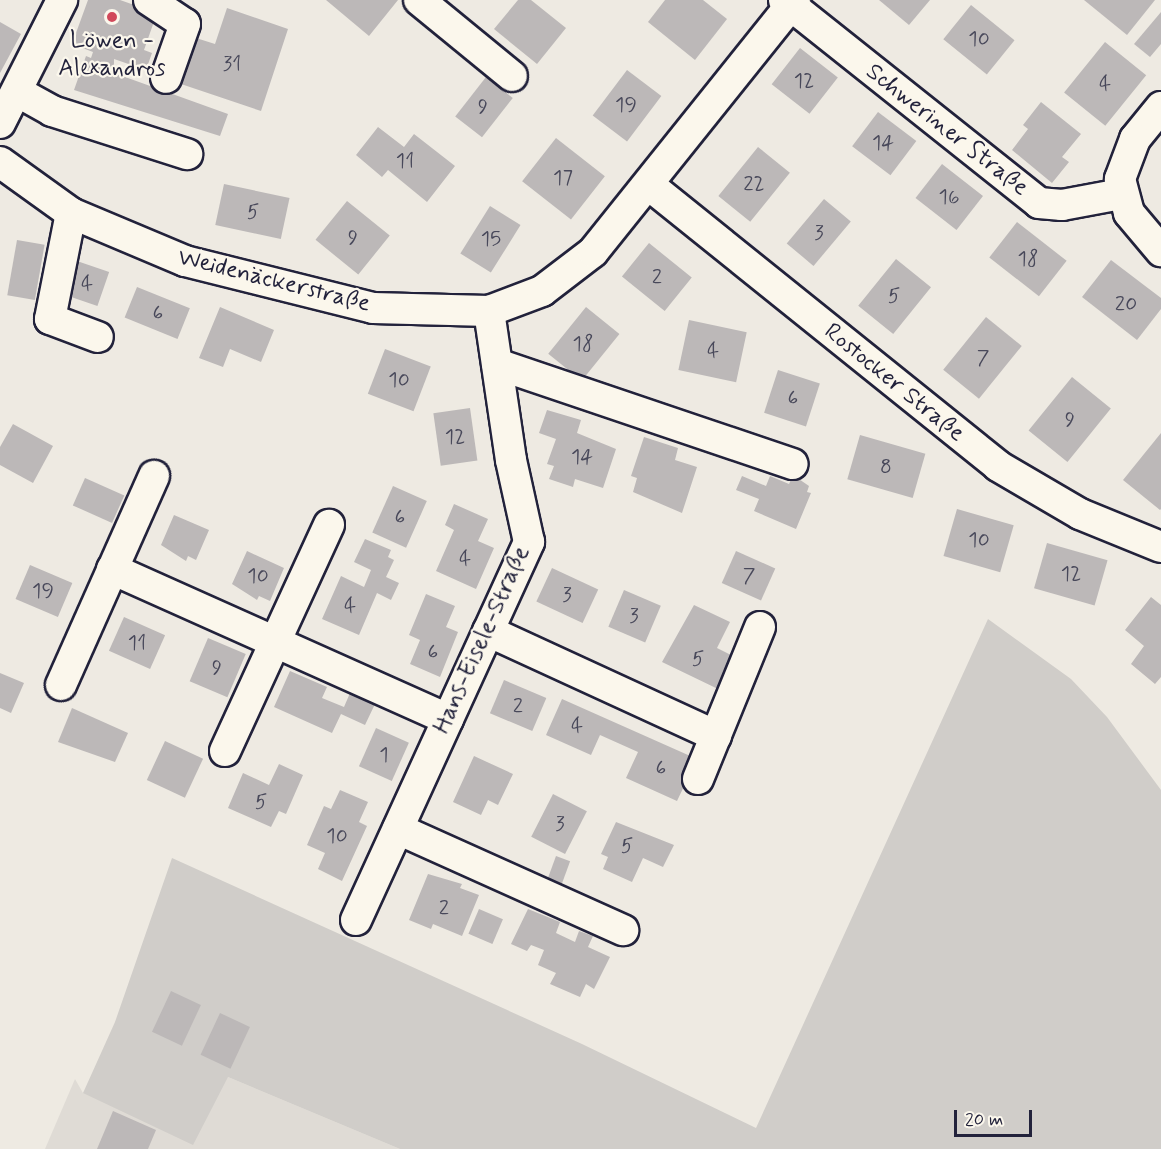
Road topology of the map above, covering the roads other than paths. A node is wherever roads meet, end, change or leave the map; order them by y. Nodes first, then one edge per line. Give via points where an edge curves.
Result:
1 (62, 0) edge
2 (149, 0) edge
3 (419, 1) edge
4 (790, 2) edge
5 (512, 76) dead end
6 (166, 78) dead end
7 (18, 92) junction
8 (1161, 107) edge
9 (0, 123) edge
10 (187, 154) dead end
11 (0, 162) edge
12 (649, 185) junction
13 (1121, 194) junction
14 (71, 213) junction
15 (1161, 250) edge
16 (489, 311) junction
17 (98, 337) dead end
18 (497, 364) junction
19 (793, 464) dead end
20 (154, 476) dead end
21 (329, 525) dead end
22 (1161, 548) edge
23 (112, 569) junction
24 (760, 627) dead end
25 (488, 631) junction
26 (275, 641) junction
27 (61, 685) dead end
28 (448, 719) junction
29 (716, 736) junction
30 (225, 751) dead end
31 (698, 779) dead end
32 (398, 829) junction
33 (356, 920) dead end
34 (623, 930) dead end

1 - 7 street
2 - 6 street via 185,24
3 - 5 street
4 - 12 street, Weidenäckerstraße
4 - 13 street, Schweriner Straße via 1039,203 1062,205
7 - 9 street
7 - 10 street via 52,111
8 - 13 street via 1135,139 1125,159
11 - 14 street, Weidenäckerstraße
12 - 16 street, Weidenäckerstraße via 593,252 542,291
12 - 22 street, Rostocker Straße via 998,466 1080,514
13 - 15 street via 1141,231
14 - 16 street, Weidenäckerstraße via 184,261 287,290 373,308
14 - 17 street via 50,319
16 - 18 street, Hans-Eisele-Straße
18 - 19 street
18 - 25 street, Hans-Eisele-Straße via 511,460 529,542
20 - 23 street
21 - 26 street
23 - 26 street
23 - 27 street
24 - 29 street
25 - 28 street, Hans-Eisele-Straße
25 - 29 street
26 - 28 street
26 - 30 street
28 - 32 street, Hans-Eisele-Straße
29 - 31 street
32 - 33 street, Hans-Eisele-Straße
32 - 34 street

